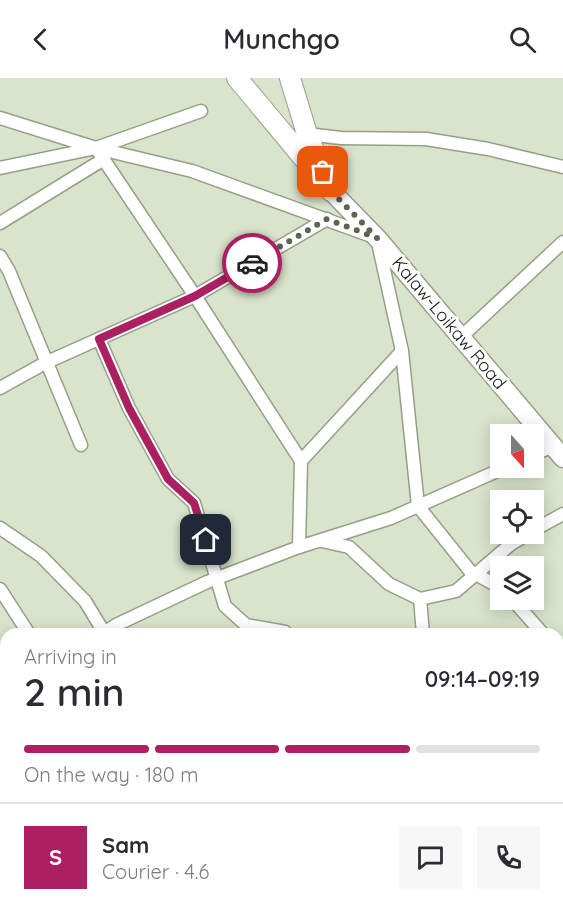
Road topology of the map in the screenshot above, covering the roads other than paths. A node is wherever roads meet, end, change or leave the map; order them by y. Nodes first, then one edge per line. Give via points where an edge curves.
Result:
1 (237, 78) edge
2 (290, 78) edge
3 (201, 111) dead end
4 (0, 118) edge
5 (307, 134) junction
6 (96, 148) junction
7 (104, 159) junction
8 (563, 167) edge
9 (0, 168) edge
10 (331, 191) junction
11 (327, 219) junction
12 (0, 223) edge
13 (377, 238) junction
14 (563, 242) edge
15 (0, 256) edge
16 (195, 296) junction
17 (461, 336) junction
18 (99, 339) junction
19 (402, 351) junction
20 (45, 363) junction
21 (0, 388) edge
22 (81, 445) dead end
23 (558, 452) edge
24 (302, 461) junction
25 (490, 474) edge
26 (418, 506) junction
27 (563, 514) edge
28 (544, 525) edge
29 (0, 528) edge
30 (321, 540) junction
31 (511, 544) edge
32 (299, 547) junction
33 (475, 574) junction
34 (217, 578) junction
35 (490, 582) edge
36 (0, 589) edge
37 (420, 599) junction
38 (522, 610) edge
39 (25, 628) edge
40 (101, 628) edge
41 (112, 628) edge
42 (263, 628) edge
43 (422, 628) edge
44 (538, 628) edge

1 - 10 highway
2 - 5 highway
3 - 6 street
4 - 6 street
5 - 8 street via 426,139
5 - 10 highway
6 - 7 street
6 - 9 street
6 - 11 street via 192,171
7 - 12 street
7 - 16 street
10 - 13 main road, Kalaw-Loikaw Road
11 - 13 street
11 - 16 street
13 - 17 main road, Kalaw-Loikaw Road
13 - 19 street
14 - 17 street
15 - 20 street
16 - 18 street
16 - 24 street
17 - 23 main road, Kalaw-Loikaw Road
18 - 20 street
18 - 34 street via 129,408 168,479 194,503
19 - 24 street
19 - 26 street
20 - 21 street
20 - 22 street
24 - 32 street
25 - 26 street
26 - 30 street
26 - 33 street
27 - 28 street
29 - 40 street via 41,556 85,601
30 - 32 street
30 - 37 street via 348,547 389,584
31 - 33 street
32 - 34 street
33 - 35 street
33 - 37 street via 456,591
34 - 41 street
34 - 42 street via 225,606 246,625
36 - 39 street
37 - 43 street
38 - 44 street

